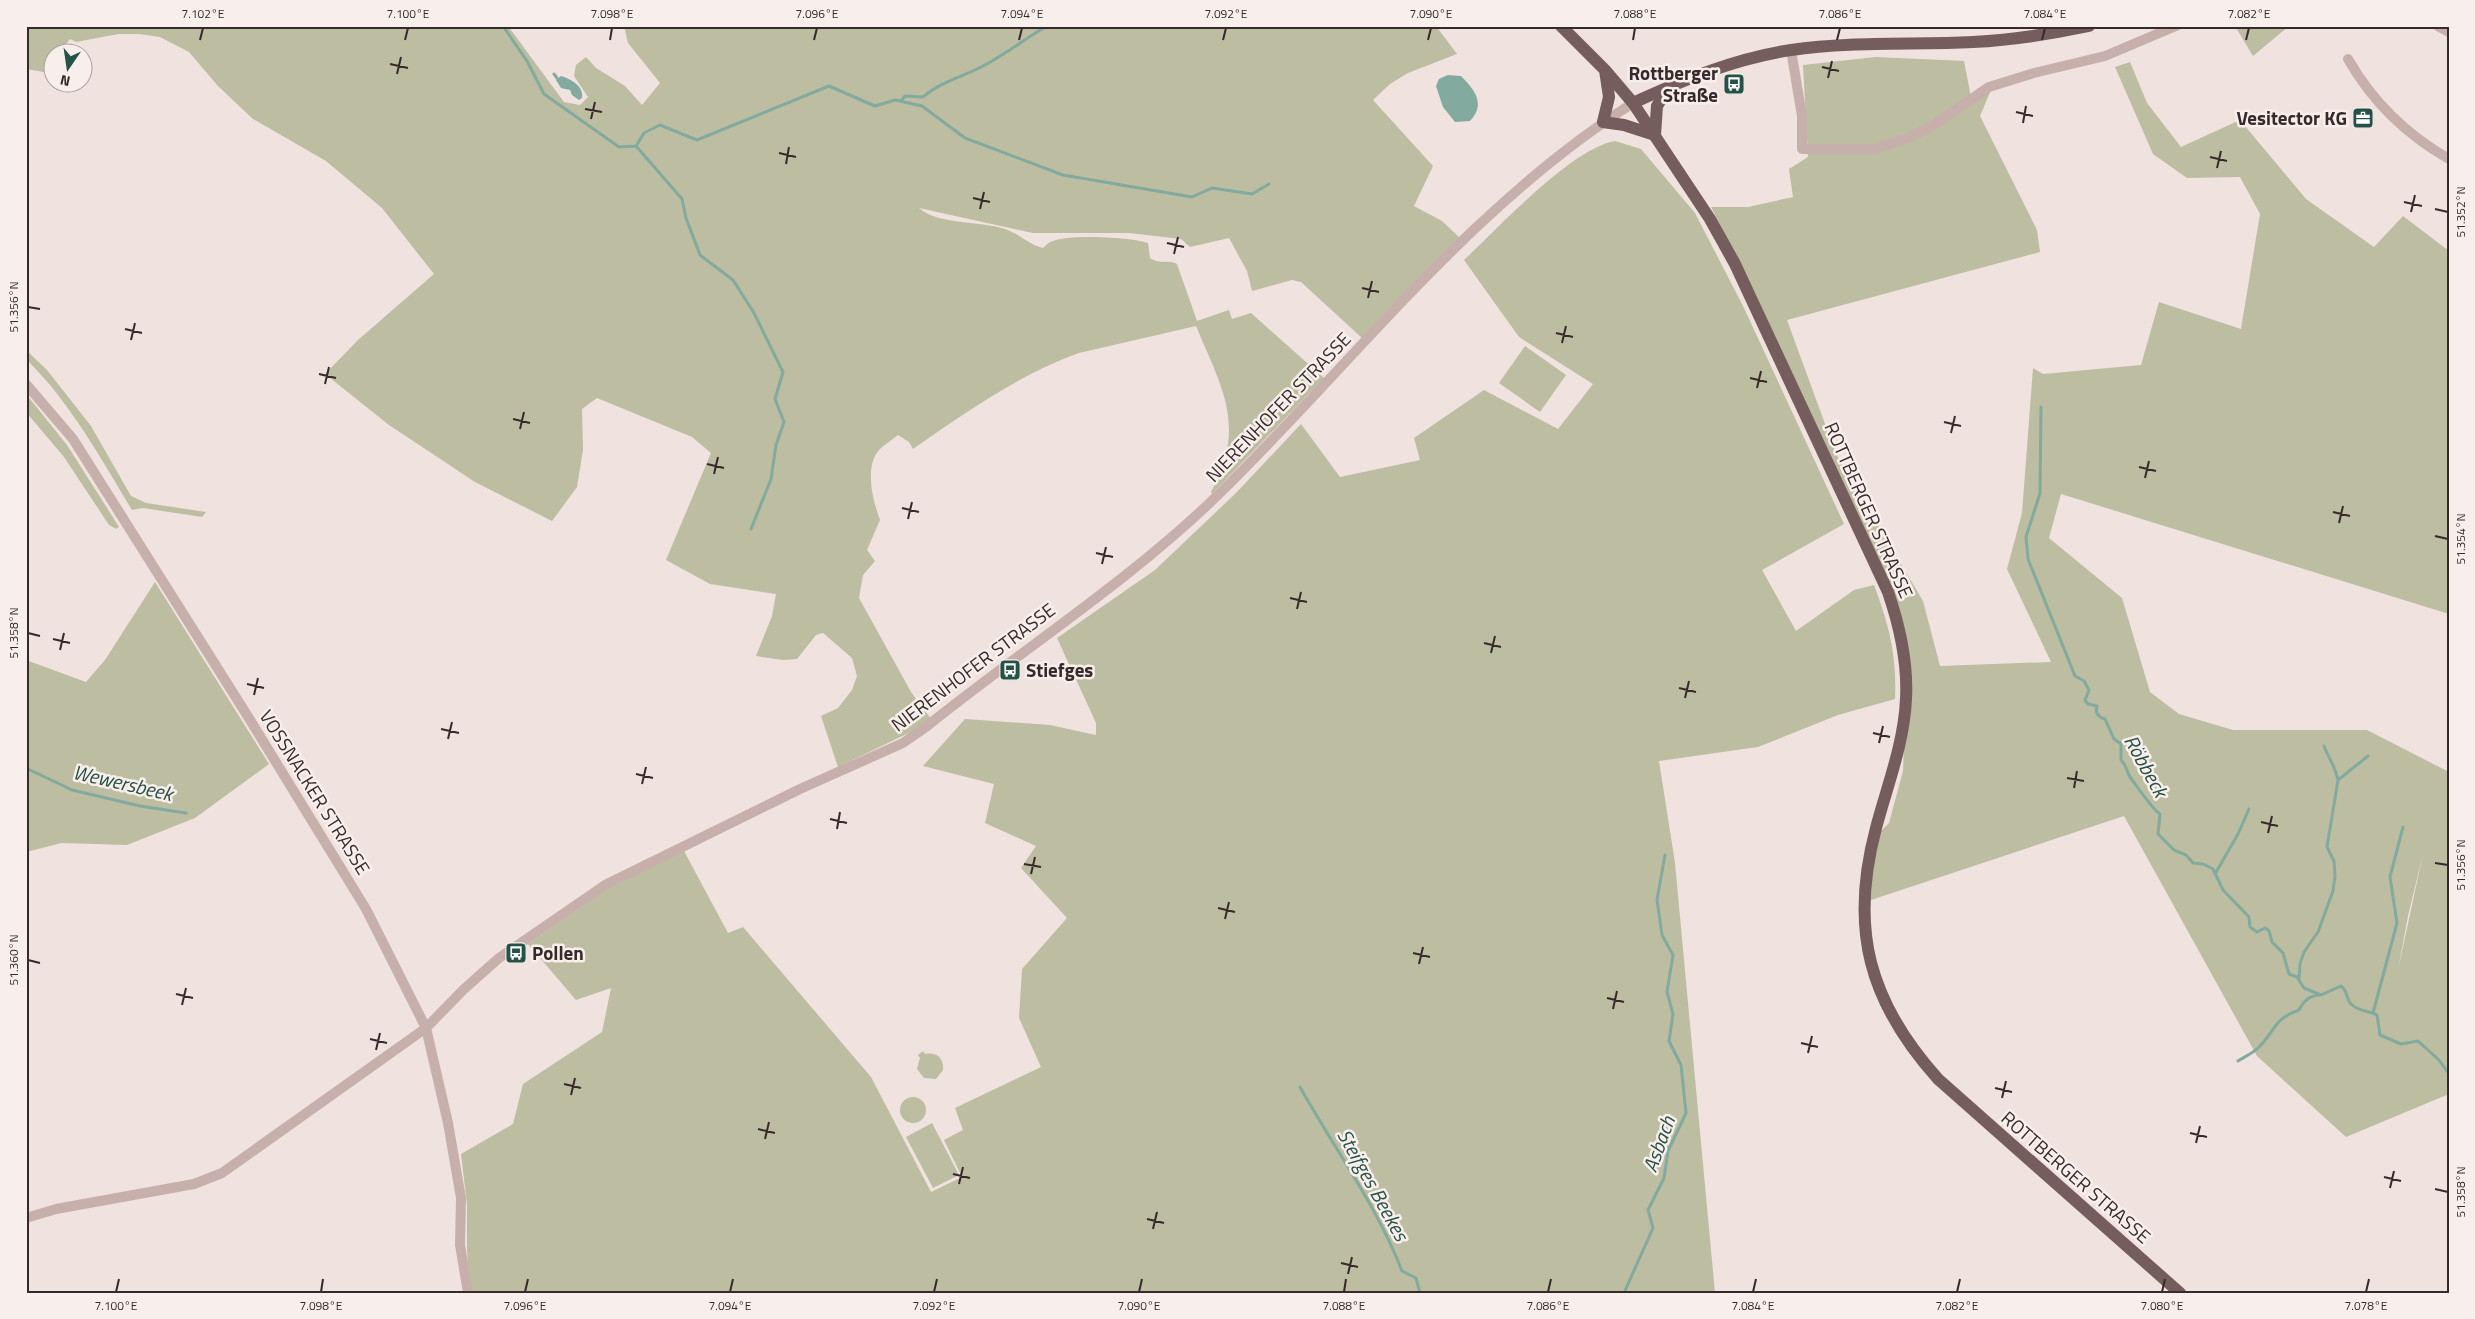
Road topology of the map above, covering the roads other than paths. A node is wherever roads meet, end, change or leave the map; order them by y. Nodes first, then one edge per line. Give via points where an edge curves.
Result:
1 (1561, 26) edge
2 (2089, 26) edge
3 (2176, 26) edge
4 (2438, 26) edge
5 (2449, 32) edge
6 (1791, 50) junction
7 (2348, 59) dead end
8 (1604, 70) junction
9 (1670, 86) junction
10 (1633, 103) junction
11 (1603, 122) junction
12 (1655, 134) junction
13 (2449, 159) edge
14 (26, 384) edge
15 (426, 1028) junction
16 (26, 1218) edge
17 (468, 1293) edge
18 (2180, 1293) edge

1 - 8 main road, ROTTBERGER STRASSE
2 - 6 main road via 2053,34 1973,42 1882,43
3 - 6 street via 2104,56 1989,87 1932,126 1906,139 1874,149 1802,149 1802,116
4 - 5 street
6 - 9 main road via 1746,60
7 - 13 street via 2382,106 2423,143
8 - 10 main road, ROTTBERGER STRASSE
8 - 11 main road via 1609,97
9 - 10 main road
9 - 12 main road via 1657,106
10 - 11 street, NIERENHOFER STRASSE
10 - 12 main road, ROTTBERGER STRASSE
11 - 12 main road
11 - 15 street, NIERENHOFER STRASSE via 1544,167 1455,249 1222,492 1162,545 926,727 904,743 800,789 605,885 499,958 462,990
12 - 18 main road, ROTTBERGER STRASSE via 1735,264 1895,611 1906,672 1905,709 1896,759 1870,856 1864,909 1869,960 1887,1009 1915,1054 1938,1079
14 - 15 street, VOSSNACKER STRASSE via 73,439 267,748 366,909
15 - 16 street, NIERENHOFER STRASSE via 272,1139 209,1180
15 - 17 street via 447,1116 461,1198 460,1245

